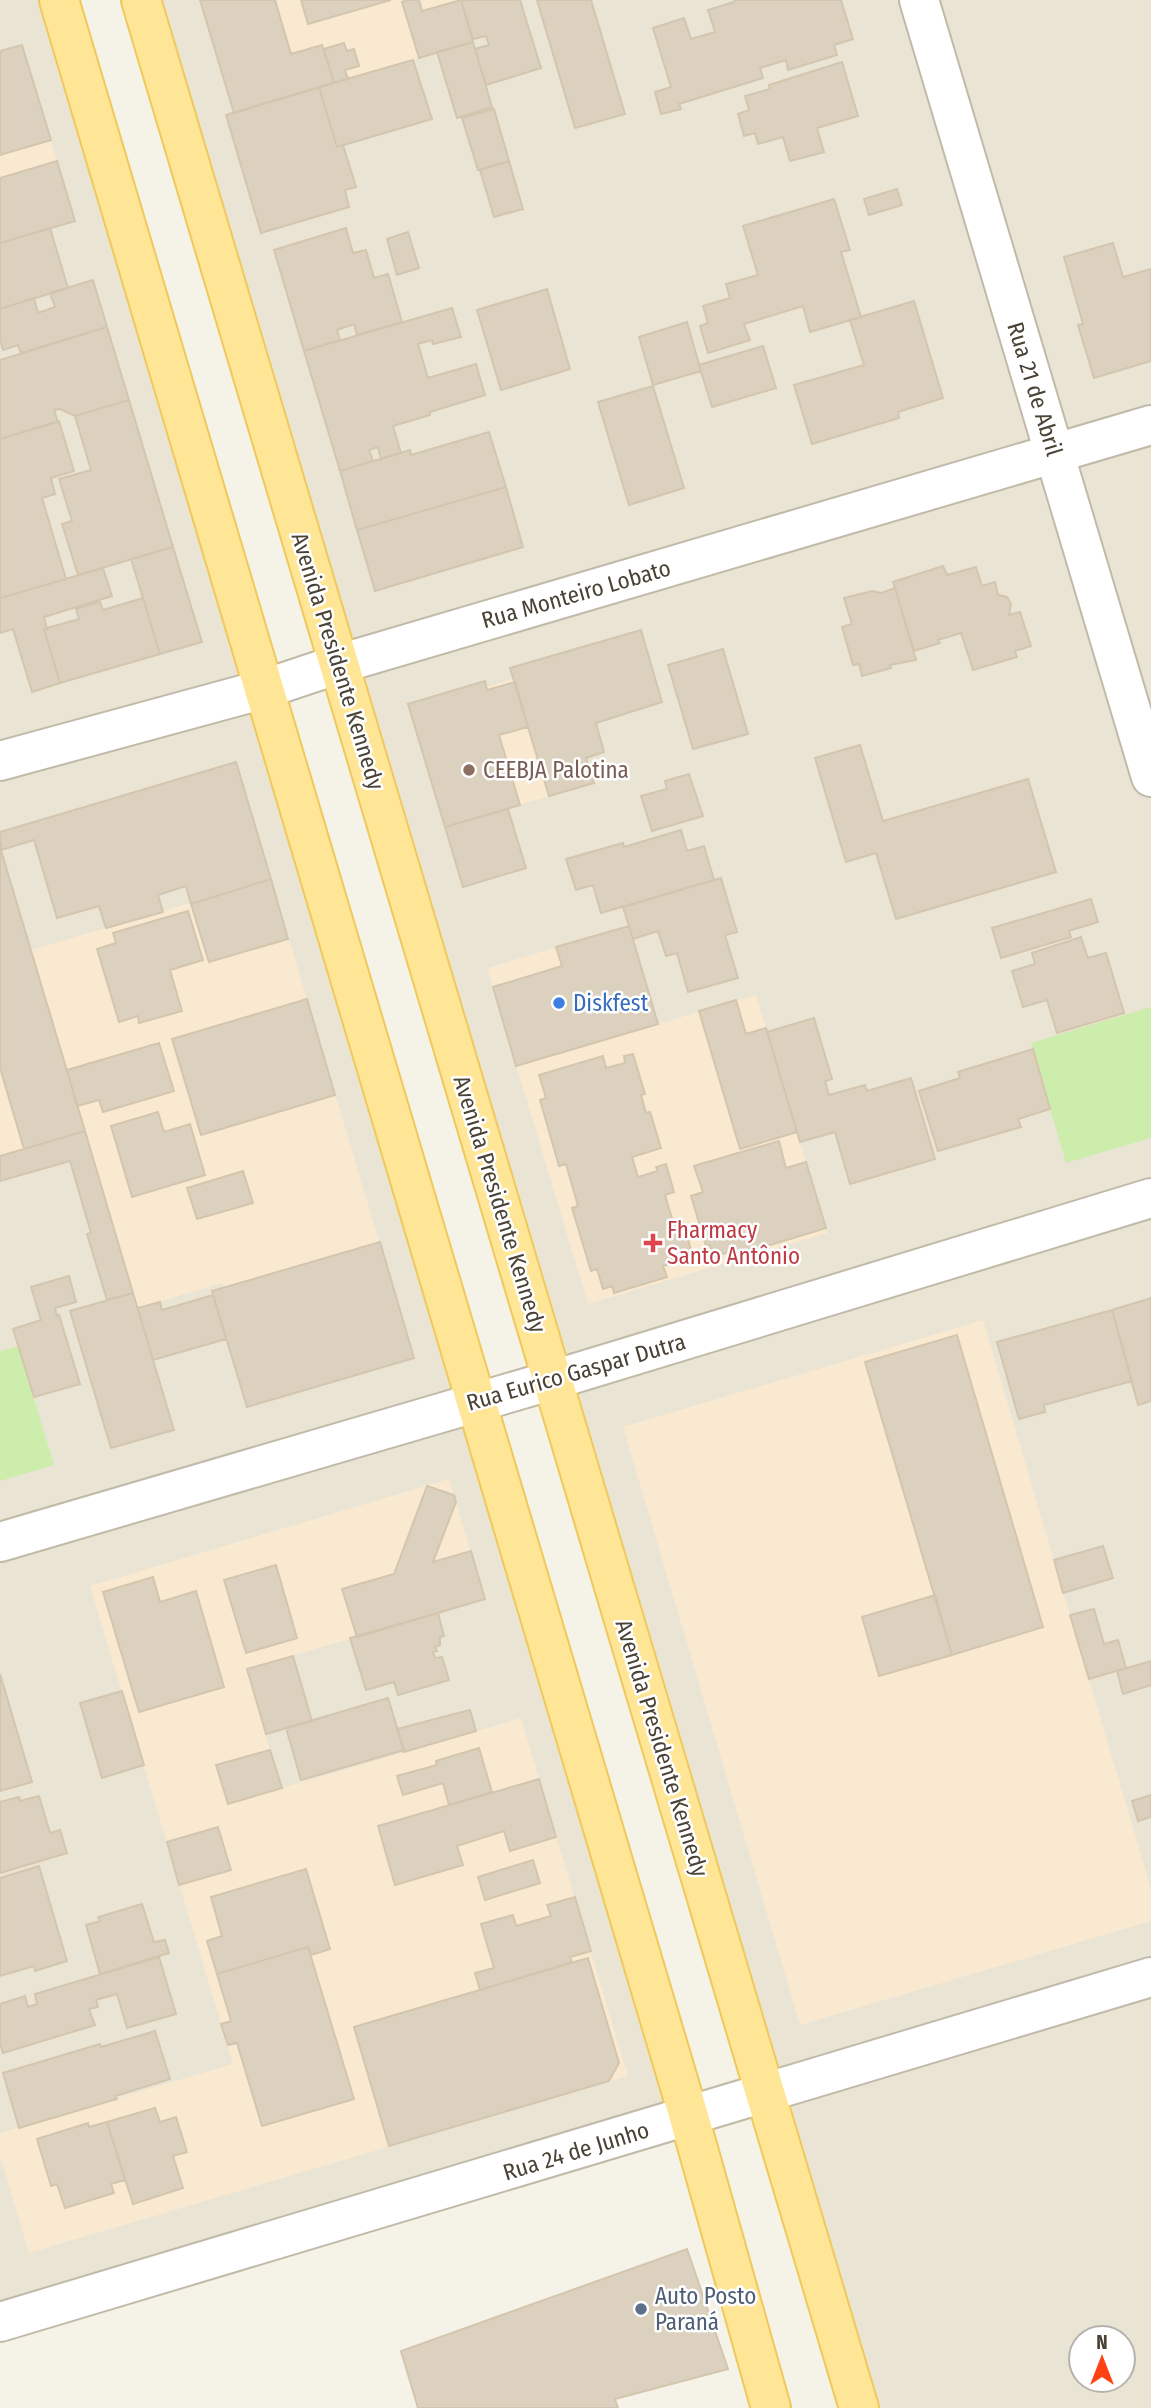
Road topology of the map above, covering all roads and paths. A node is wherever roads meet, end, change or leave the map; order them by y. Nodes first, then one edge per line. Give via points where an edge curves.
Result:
1 (59, 0) edge
2 (141, 0) edge
3 (919, 0) edge
4 (1151, 425) edge
5 (1054, 454) junction
6 (339, 664) junction
7 (264, 689) junction
8 (0, 761) edge
9 (1151, 777) edge
10 (1151, 1198) edge
11 (552, 1380) junction
12 (477, 1401) junction
13 (0, 1542) edge
14 (1151, 1977) edge
15 (764, 2093) junction
16 (689, 2117) junction
17 (0, 2322) edge
18 (771, 2408) edge
19 (859, 2408) edge

1 - 7 main road
2 - 6 main road, Avenida Presidente Kennedy
3 - 5 street, Rua 21 de Abril
4 - 5 street, Rua Monteiro Lobato
5 - 6 street, Rua Monteiro Lobato
5 - 9 street, Rua 21 de Abril
6 - 7 street, Rua Monteiro Lobato
6 - 11 main road, Avenida Presidente Kennedy
7 - 8 street, Rua Monteiro Lobato
7 - 12 main road
10 - 11 street, Rua Eurico Gaspar Dutra
11 - 12 street, Rua Eurico Gaspar Dutra
11 - 15 main road, Avenida Presidente Kennedy
12 - 13 street, Rua Eurico Gaspar Dutra
12 - 16 main road
14 - 15 street, Rua 24 de Junho
15 - 16 street, Rua 24 de Junho
15 - 19 main road, Avenida Presidente Kennedy
16 - 17 street, Rua 24 de Junho
16 - 18 main road

